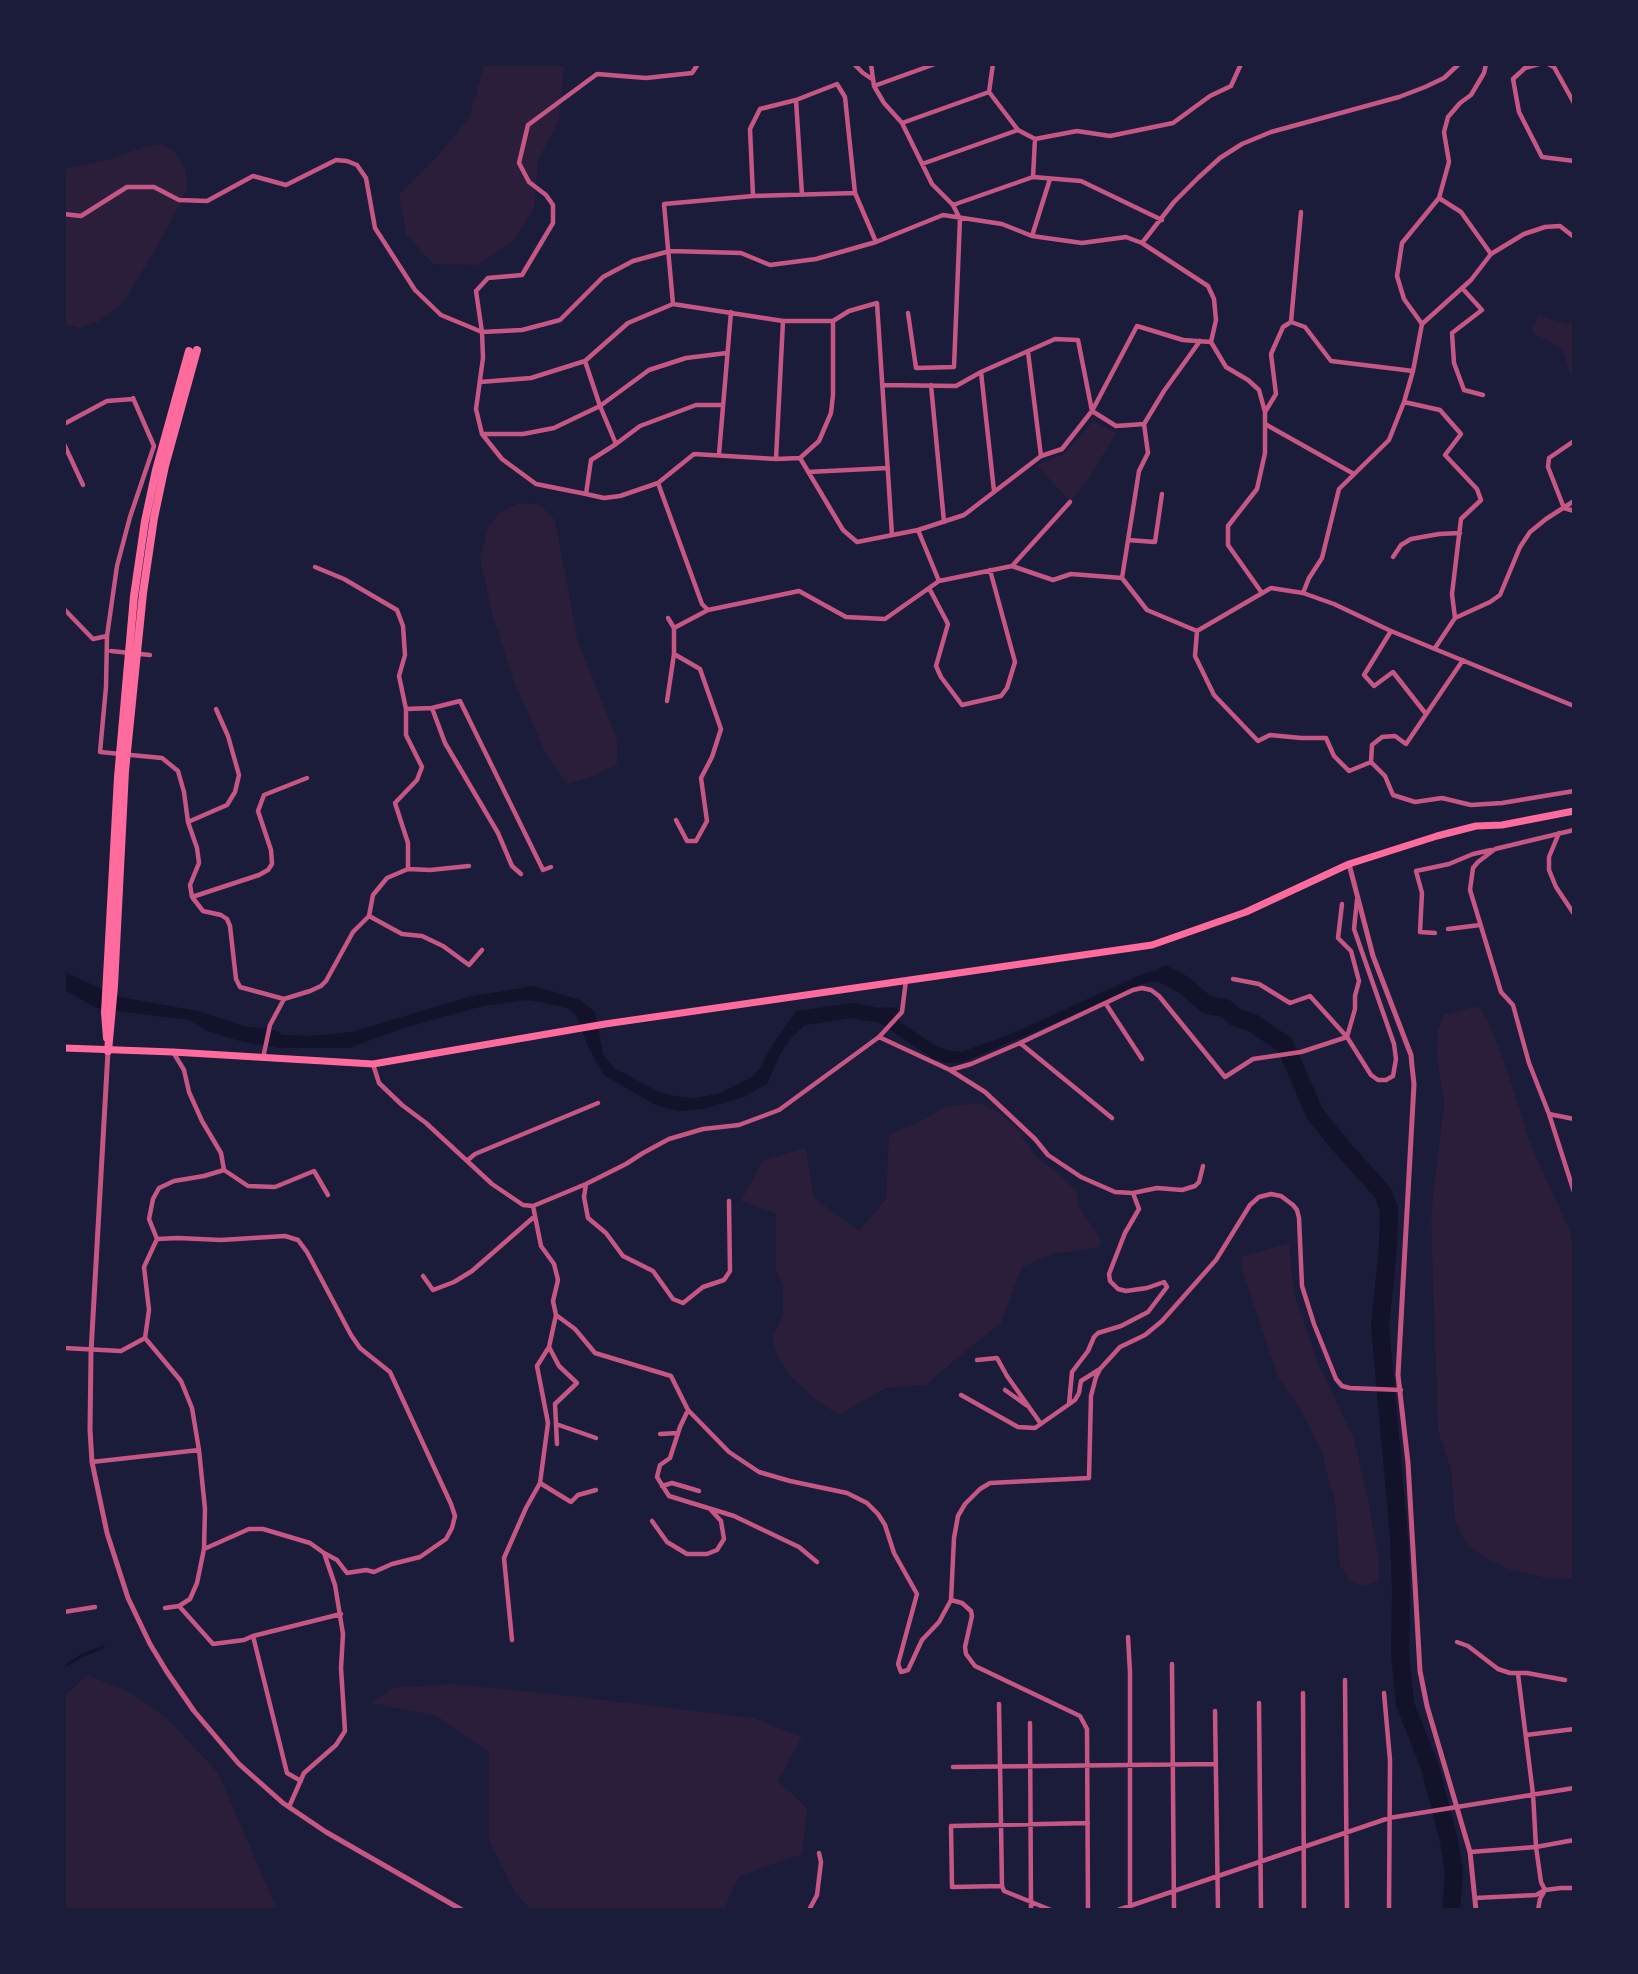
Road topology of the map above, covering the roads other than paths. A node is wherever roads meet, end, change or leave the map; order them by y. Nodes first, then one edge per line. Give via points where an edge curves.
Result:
1 (698, 64) edge
2 (854, 64) edge
3 (872, 64) edge
4 (935, 64) edge
5 (993, 64) edge
6 (1241, 64) edge
7 (1459, 64) edge
8 (1486, 64) edge
9 (1539, 64) edge
10 (1548, 64) edge
11 (1523, 66) edge
12 (872, 79) junction
13 (874, 86) junction
14 (989, 92) junction
15 (796, 100) junction
16 (1574, 103) edge
17 (902, 123) junction
18 (1018, 130) junction
19 (1035, 139) junction
20 (1574, 160) edge
21 (922, 164) junction
22 (1033, 177) junction
23 (1050, 179) junction
24 (855, 194) junction
25 (802, 195) junction
26 (753, 196) junction
27 (1439, 198) junction
28 (953, 205) junction
29 (1301, 212) dead end
30 (64, 214) edge
31 (960, 219) junction
32 (1161, 219) junction
33 (1032, 236) junction
34 (1574, 237) edge
35 (876, 242) junction
36 (1142, 243) junction
37 (670, 251) junction
38 (1491, 254) junction
39 (1462, 288) junction
40 (673, 304) junction
41 (731, 312) junction
42 (908, 313) dead end
43 (783, 321) junction
44 (833, 321) junction
45 (1292, 322) junction
46 (1422, 324) junction
47 (482, 332) junction
48 (1200, 341) junction
49 (1211, 342) junction
50 (193, 350) dead end
51 (1028, 352) junction
52 (727, 353) junction
53 (585, 361) junction
54 (1413, 370) junction
55 (981, 372) junction
56 (480, 382) junction
57 (882, 385) junction
58 (931, 385) junction
59 (1483, 395) dead end
60 (1404, 402) junction
61 (723, 405) junction
62 (600, 406) junction
63 (1092, 411) junction
64 (1265, 412) junction
65 (64, 424) edge
66 (1144, 424) junction
67 (1265, 424) junction
68 (482, 434) junction
69 (1574, 441) edge
70 (64, 444) edge
71 (616, 444) junction
72 (719, 454) junction
73 (1041, 456) junction
74 (800, 458) junction
75 (776, 459) junction
76 (888, 468) junction
77 (808, 472) junction
78 (1354, 474) junction
79 (658, 483) junction
80 (83, 485) dead end
81 (994, 491) junction
82 (586, 494) junction
83 (1162, 494) dead end
84 (1574, 501) edge
85 (1070, 502) dead end
86 (1564, 508) junction
87 (1574, 511) edge
88 (944, 522) junction
89 (918, 530) junction
90 (1460, 533) junction
91 (892, 535) junction
92 (1128, 540) junction
93 (1393, 557) dead end
94 (1012, 566) junction
95 (315, 567) dead end
96 (990, 570) junction
97 (1122, 578) junction
98 (939, 581) junction
99 (929, 588) junction
100 (1262, 593) junction
101 (1304, 593) junction
102 (64, 609) edge
103 (708, 610) junction
104 (668, 618) dead end
105 (1455, 618) junction
106 (674, 628) junction
107 (1197, 631) junction
108 (1391, 631) junction
109 (107, 636) junction
110 (1435, 648) junction
111 (111, 651) dead end
112 (674, 654) junction
113 (150, 656) dead end
114 (1463, 660) junction
115 (667, 701) dead end
116 (1574, 706) edge
117 (432, 708) junction
118 (216, 709) dead end
119 (406, 709) junction
120 (1426, 714) junction
121 (1371, 762) junction
122 (307, 778) dead end
123 (1574, 791) edge
124 (1574, 811) edge
125 (676, 820) dead end
126 (188, 822) junction
127 (1574, 830) edge
128 (1559, 833) junction
129 (1496, 849) junction
130 (1348, 864) junction
131 (469, 866) dead end
132 (551, 867) dead end
133 (408, 868) junction
134 (521, 874) dead end
135 (192, 897) junction
136 (1357, 898) junction
137 (1342, 904) dead end
138 (1574, 914) edge
139 (369, 916) junction
140 (1480, 925) junction
141 (1448, 929) dead end
142 (1435, 933) dead end
143 (482, 950) dead end
144 (1233, 979) dead end
145 (906, 980) junction
146 (284, 999) junction
147 (1106, 1004) junction
148 (879, 1037) junction
149 (1347, 1037) junction
150 (1020, 1043) junction
151 (64, 1048) edge
152 (108, 1051) junction
153 (173, 1052) junction
154 (263, 1058) junction
155 (1142, 1059) dead end
156 (373, 1064) junction
157 (950, 1070) junction
158 (598, 1103) dead end
159 (1549, 1114) junction
160 (1112, 1118) dead end
161 (1574, 1119) edge
162 (468, 1160) junction
163 (1203, 1166) dead end
164 (224, 1170) junction
165 (586, 1184) junction
166 (1574, 1192) edge
167 (1133, 1193) junction
168 (328, 1196) dead end
169 (729, 1201) dead end
170 (533, 1206) junction
171 (535, 1216) junction
172 (157, 1239) junction
173 (423, 1276) dead end
174 (556, 1315) junction
175 (145, 1338) junction
176 (549, 1347) junction
177 (64, 1348) edge
178 (1001, 1351) dead end
179 (997, 1358) junction
180 (977, 1360) dead end
181 (1100, 1369) junction
182 (1005, 1389) dead end
183 (1401, 1390) junction
184 (961, 1395) dead end
185 (1069, 1404) junction
186 (1028, 1407) junction
187 (688, 1410) junction
188 (556, 1424) junction
189 (1041, 1424) junction
190 (678, 1433) junction
191 (660, 1434) dead end
192 (596, 1438) dead end
193 (557, 1444) dead end
194 (199, 1450) junction
195 (93, 1462) junction
196 (540, 1483) junction
197 (662, 1486) junction
198 (596, 1490) dead end
199 (699, 1491) dead end
200 (711, 1510) junction
201 (652, 1521) dead end
202 (204, 1549) junction
203 (324, 1553) junction
204 (817, 1562) dead end
205 (951, 1600) junction
206 (179, 1606) junction
207 (95, 1607) dead end
208 (165, 1608) dead end
209 (64, 1612) edge
210 (341, 1614) junction
211 (253, 1636) junction
212 (1128, 1637) dead end
213 (512, 1640) dead end
214 (1456, 1642) dead end
215 (1172, 1664) dead end
216 (1518, 1674) junction
217 (1345, 1680) dead end
218 (1565, 1680) dead end
219 (1303, 1693) dead end
220 (1384, 1693) dead end
221 (1259, 1703) dead end
222 (999, 1704) dead end
223 (1215, 1711) dead end
224 (1030, 1723) dead end
225 (1574, 1729) edge
226 (1526, 1735) junction
227 (1216, 1764) junction
228 (1086, 1765) junction
229 (1173, 1765) junction
230 (1001, 1766) junction
231 (1029, 1766) junction
232 (1130, 1766) junction
233 (953, 1767) dead end
234 (301, 1780) junction
235 (1574, 1788) edge
236 (1533, 1794) junction
237 (289, 1807) junction
238 (1456, 1807) junction
239 (1389, 1818) junction
240 (1088, 1823) junction
241 (1001, 1824) junction
242 (1031, 1824) junction
243 (1347, 1832) junction
244 (1574, 1840) edge
245 (1305, 1846) junction
246 (1536, 1847) junction
247 (1470, 1852) junction
248 (819, 1853) dead end
249 (1261, 1862) junction
250 (1218, 1876) junction
251 (1002, 1886) junction
252 (1574, 1888) edge
253 (1173, 1890) junction
254 (1545, 1890) junction
255 (1475, 1898) junction
256 (1031, 1902) junction
257 (1130, 1907) edge
258 (462, 1910) edge
259 (809, 1910) edge
260 (1031, 1910) edge
261 (1051, 1910) edge
262 (1088, 1910) edge
263 (1118, 1910) edge
264 (1174, 1910) edge
265 (1218, 1910) edge
266 (1261, 1910) edge
267 (1304, 1910) edge
268 (1347, 1910) edge
269 (1389, 1910) edge
270 (1476, 1910) edge
271 (1538, 1910) edge

1 - 47 street via 692,73 646,78 597,74 528,125 519,163 529,182 553,205 553,223 522,275 488,278 476,291
2 - 12 street
3 - 12 street
4 - 13 street
5 - 14 street
6 - 19 street via 1231,86 1173,123 1110,136 1077,131
7 - 32 street via 1444,78 1408,94 1271,132 1242,144 1220,158
8 - 27 street via 1471,95 1448,117 1444,132 1449,162
9 - 11 street
10 - 16 street via 1554,67
11 - 20 street via 1513,79 1520,112 1542,157
12 - 13 street
13 - 17 street
14 - 17 street
14 - 18 street
15 - 24 street via 837,84 845,97
15 - 25 street
15 - 26 street via 760,109 750,129
17 - 21 street
18 - 19 street
18 - 21 street
19 - 22 street
21 - 28 street via 932,184
22 - 23 street
22 - 28 street
23 - 32 street via 1081,181
23 - 33 street
24 - 25 street
24 - 35 street
25 - 26 street
26 - 37 street via 664,204
27 - 38 street via 1461,212
27 - 46 street via 1402,243 1397,276 1404,299
28 - 31 street
29 - 45 street
30 - 47 street via 81,216 127,187 154,187 179,200 207,201 253,176 286,185 336,160 347,160 357,165 366,178 375,228 415,290 441,315
31 - 33 street via 1002,224
31 - 35 street via 943,215
31 - 42 street via 954,367 916,368
32 - 36 street
33 - 36 street via 1082,243 1126,237
34 - 38 street via 1560,226 1545,227 1524,234
35 - 37 street via 816,259 770,265 741,253
36 - 49 street via 1208,286 1216,320
37 - 40 street
37 - 47 street via 633,261 603,277 560,320 522,330
38 - 39 street
39 - 46 street
39 - 59 street via 1482,310 1452,333 1454,363 1464,390
40 - 41 street
40 - 53 street via 628,323
41 - 43 street
41 - 52 street
43 - 44 street
43 - 75 street
44 - 57 street via 849,311 877,303
44 - 74 street via 831,413 819,441
45 - 54 street via 1305,327 1331,361
45 - 64 street via 1283,327 1271,354 1276,394
46 - 54 street
47 - 56 street
48 - 49 street
48 - 63 street via 1137,326
48 - 66 street
49 - 64 street via 1226,368 1259,390
50 - 152 highway via 154,518 143,593 124,771
51 - 55 street
51 - 63 street via 1055,339 1078,340
51 - 73 street
52 - 61 street
52 - 62 street via 686,358 649,370
53 - 56 street via 531,378
53 - 62 street
54 - 60 street
55 - 58 street via 956,386
55 - 81 street
56 - 68 street via 476,409
57 - 58 street
57 - 76 street
58 - 88 street
60 - 78 street via 1389,440
60 - 90 street via 1440,410 1461,434 1445,455 1477,489 1481,500 1461,519
61 - 71 street via 696,405 640,426
61 - 72 street
62 - 68 street via 554,428 523,434
62 - 71 street
63 - 66 street via 1116,426
63 - 73 street via 1062,448
64 - 67 street
65 - 109 street via 107,401 133,399 154,446 117,566
66 - 92 street via 1148,453 1139,471
67 - 78 street
67 - 100 street via 1265,453 1257,489 1228,526 1228,545
68 - 82 street via 502,459 536,484
69 - 86 street via 1549,458 1548,466
70 - 80 street
71 - 82 street via 591,460
72 - 75 street
72 - 79 street via 694,454
73 - 81 street
74 - 75 street
74 - 77 street
76 - 77 street
76 - 91 street
77 - 91 street via 843,530 857,542
78 - 101 street via 1339,489 1322,558
79 - 82 street via 620,496
79 - 103 street via 702,604
81 - 88 street via 964,515
83 - 92 street via 1155,542
84 - 86 street
85 - 94 street
86 - 87 street
86 - 105 street via 1530,532 1500,595
88 - 89 street
89 - 91 street
89 - 98 street
90 - 93 street via 1411,539
90 - 105 street via 1452,594
92 - 97 street
94 - 96 street
94 - 97 street via 1053,580 1071,574
95 - 119 street via 398,610 405,655 399,676
96 - 98 street
96 - 99 street via 1015,662 1001,696 962,705 940,677 936,666 948,624
97 - 107 street via 1147,610
98 - 99 street
99 - 103 street via 885,620 846,617 799,591
100 - 101 street via 1271,588
100 - 107 street
101 - 108 street
102 - 109 street via 93,639
103 - 106 street
104 - 106 street
105 - 110 street
106 - 112 street
107 - 121 street via 1195,656 1214,695 1258,741 1270,735 1326,738 1334,756 1349,771
108 - 110 street
108 - 120 street via 1364,675 1374,686 1393,672
109 - 126 street via 100,752 162,758 178,771
110 - 114 street
111 - 113 street
112 - 115 street
112 - 125 street via 700,669 721,729 700,778 707,821 696,841 687,841
114 - 116 street
114 - 120 street
117 - 119 street
117 - 132 street via 460,701 543,870
117 - 134 street via 446,743 498,833 512,866
118 - 126 street via 239,775 235,792 227,805
119 - 133 street via 406,735 422,768 417,780 395,803 408,843
120 - 121 street via 1406,744 1395,736 1382,737 1372,745
121 - 123 street via 1384,776 1393,795 1415,802 1435,798 1470,805 1502,803
122 - 135 street via 264,795 258,811 271,850 272,864 268,870
124 - 130 highway via 1476,826
126 - 135 street via 199,863 190,885
127 - 128 street
128 - 129 street
128 - 138 street via 1549,857 1549,870
129 - 140 street via 1478,862 1471,877 1470,890
129 - 142 street via 1416,871 1422,894 1420,932
130 - 136 street
130 - 145 highway via 1246,912 1152,945
131 - 133 street
133 - 139 street via 387,878 372,895
135 - 146 street via 203,911 227,919 240,987
136 - 149 street via 1354,929 1394,1044 1393,1076 1378,1080 1371,1075
136 - 183 street via 1373,956 1411,1055 1414,1084 1398,1375
137 - 149 street via 1338,938 1351,951 1359,981
139 - 143 street via 402,934 422,936 443,946 469,965
139 - 146 street via 353,932 321,987
140 - 141 street
140 - 159 street via 1501,992 1513,1005 1528,1063
144 - 149 street via 1258,984 1290,1004 1310,996
145 - 148 street via 902,1012
145 - 156 highway via 605,1024
146 - 154 street via 270,1025
147 - 149 street via 1133,990 1151,990 1225,1077 1253,1059 1301,1052
147 - 150 street
147 - 155 street
148 - 157 street
148 - 165 street via 778,1110 739,1125 703,1129 669,1139
150 - 157 street
150 - 160 street
151 - 152 highway
152 - 153 highway
152 - 195 street via 91,1352
153 - 154 highway
153 - 164 street via 221,1153
154 - 156 highway
156 - 162 street via 379,1083
157 - 167 street via 985,1092 1048,1155 1081,1178 1115,1192
158 - 162 street
159 - 161 street
159 - 166 street
162 - 170 street via 500,1189 523,1205
163 - 167 street via 1195,1186
164 - 168 street via 248,1186 275,1187 314,1171
164 - 172 street via 174,1180 159,1188 148,1219
165 - 169 street via 588,1218 606,1233 623,1256 653,1271 673,1299 683,1303 703,1287 724,1280 730,1270
165 - 170 street
167 - 185 street via 1139,1209 1125,1233 1109,1274 1110,1281 1126,1291 1164,1282 1167,1287 1148,1312 1094,1337 1072,1372
170 - 171 street
171 - 173 street via 454,1282 433,1290
171 - 174 street via 541,1246 554,1264 558,1280 553,1301
172 - 175 street via 144,1267 149,1310
172 - 203 street via 285,1236 298,1240 360,1348 390,1372 451,1504 455,1516 452,1528 446,1539 420,1557 374,1572 347,1573 337,1560
174 - 176 street
174 - 187 street via 575,1329 595,1353 671,1376
175 - 177 street via 121,1352
175 - 194 street via 181,1381 192,1408
176 - 188 street via 559,1366 577,1383 555,1404
176 - 196 street via 537,1366 548,1424
178 - 179 street
179 - 180 street
179 - 186 street
181 - 183 street via 1120,1347 1162,1321 1216,1260 1250,1205 1271,1194 1288,1200 1297,1210 1302,1286 1336,1379 1342,1386
181 - 185 street via 1081,1381 1079,1393
181 - 205 street via 1091,1396 1089,1478 990,1483 980,1489 958,1516
182 - 186 street
183 - 238 street via 1420,1671
184 - 189 street via 1018,1427 1035,1428
185 - 189 street
186 - 189 street
187 - 190 street
187 - 205 street via 729,1452 759,1472 847,1493 878,1514 917,1594 898,1664 902,1672 908,1670 922,1640 939,1622
188 - 192 street
188 - 193 street
190 - 191 street
190 - 197 street via 670,1458 660,1465 657,1477
194 - 195 street
194 - 202 street
195 - 237 street via 106,1533 128,1598 150,1644 194,1712 239,1764
196 - 198 street via 571,1502
196 - 213 street via 504,1558
197 - 199 street via 672,1483
197 - 200 street via 669,1496
200 - 201 street via 721,1521 724,1539 717,1550 707,1554 687,1554 667,1542
200 - 204 street via 734,1516 799,1547
202 - 203 street via 249,1529 263,1529 310,1543
202 - 206 street via 190,1599
203 - 210 street
205 - 228 street via 971,1611 965,1647 975,1666 1080,1716 1087,1729
206 - 208 street
206 - 211 street via 213,1644
207 - 209 street
210 - 211 street
210 - 234 street via 345,1731
211 - 234 street via 287,1773
212 - 232 street
214 - 216 street via 1468,1646 1498,1670
215 - 229 street
216 - 218 street via 1527,1672
216 - 226 street
217 - 243 street
219 - 245 street
220 - 239 street via 1390,1760
221 - 249 street
222 - 230 street
223 - 227 street
224 - 231 street
225 - 226 street
226 - 236 street
227 - 229 street
227 - 250 street
228 - 231 street
228 - 232 street
228 - 240 street
229 - 232 street
229 - 253 street
230 - 231 street
230 - 233 street
230 - 241 street
231 - 242 street
232 - 257 street
234 - 237 street
235 - 236 street
236 - 238 street
236 - 246 street
237 - 258 street via 359,1853
238 - 239 street
238 - 247 street
239 - 243 street
239 - 269 street
240 - 242 street
240 - 262 street
241 - 242 street
241 - 251 street
241 - 251 street via 951,1826 952,1887
242 - 256 street
243 - 245 street
243 - 268 street
244 - 246 street
245 - 249 street
245 - 267 street
246 - 247 street
246 - 254 street
247 - 255 street
248 - 259 street via 817,1895
249 - 250 street
249 - 266 street
250 - 253 street
250 - 265 street
251 - 256 street via 1004,1891
252 - 254 street
253 - 257 street
253 - 264 street
254 - 255 street via 1536,1895
254 - 271 street
255 - 270 street
256 - 260 street
256 - 261 street
257 - 263 street

